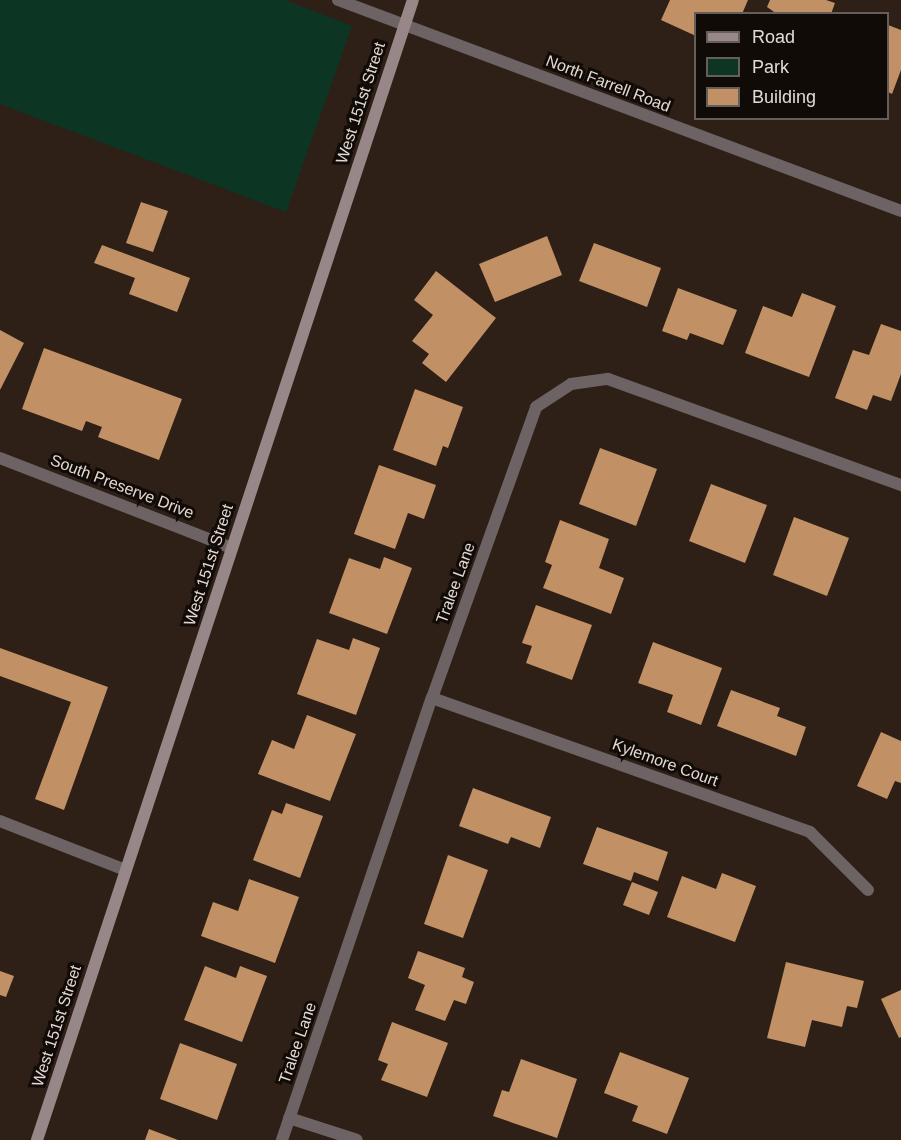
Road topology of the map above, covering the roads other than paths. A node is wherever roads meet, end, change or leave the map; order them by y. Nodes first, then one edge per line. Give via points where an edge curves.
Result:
1 (338, 0) edge
2 (413, 0) edge
3 (404, 26) junction
4 (901, 212) edge
5 (0, 458) edge
6 (901, 485) edge
7 (232, 548) junction
8 (432, 698) junction
9 (0, 821) edge
10 (126, 870) junction
11 (868, 890) dead end
12 (289, 1118) junction
13 (37, 1140) edge
14 (282, 1140) edge
15 (357, 1140) edge

1 - 3 street, North Farrell Road
2 - 3 street, West 151st Street
3 - 4 street, North Farrell Road
3 - 7 street, West 151st Street
5 - 7 street, South Preserve Drive
6 - 8 street, Tralee Lane via 608,379 571,384 536,407
7 - 10 street, West 151st Street
8 - 11 street, Kylemore Court via 810,832
8 - 12 street, Tralee Lane
9 - 10 street
10 - 13 street, West 151st Street
12 - 14 street, Tralee Lane
12 - 15 street

